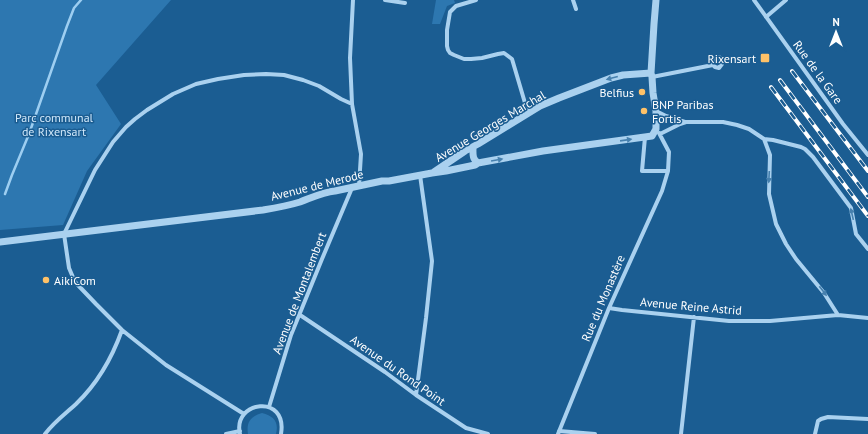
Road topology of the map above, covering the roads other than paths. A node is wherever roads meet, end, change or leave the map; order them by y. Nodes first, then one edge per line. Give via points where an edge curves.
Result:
1 (353, 0) edge
2 (385, 0) edge
3 (476, 0) edge
4 (574, 0) edge
5 (656, 0) edge
6 (754, 0) edge
7 (786, 0) edge
8 (405, 3) dead end
9 (576, 9) dead end
10 (766, 17) junction
11 (713, 65) dead end
12 (652, 75) junction
13 (352, 104) junction
14 (656, 110) junction
15 (530, 112) junction
16 (686, 122) junction
17 (658, 131) junction
18 (645, 137) junction
19 (764, 139) junction
20 (473, 147) junction
21 (868, 155) edge
22 (478, 163) junction
23 (668, 171) junction
24 (432, 173) junction
25 (420, 175) junction
26 (356, 186) junction
27 (64, 234) junction
28 (0, 242) edge
29 (868, 249) edge
30 (609, 308) junction
31 (300, 315) junction
32 (838, 315) junction
33 (694, 317) junction
34 (868, 318) edge
35 (122, 330) junction
36 (416, 395) junction
37 (269, 407) junction
38 (244, 414) junction
39 (868, 419) edge
40 (558, 432) edge
41 (240, 433) edge
42 (45, 434) edge
43 (226, 434) edge
44 (281, 434) edge
45 (488, 434) edge
46 (595, 434) edge
47 (681, 434) edge
48 (815, 434) edge

1 - 13 street via 350,58
2 - 8 street
3 - 15 street via 456,6 450,12 447,30 448,50 464,59 504,53 512,59
4 - 9 street
5 - 12 street
6 - 10 street, Rue de la Gare
7 - 10 street
10 - 21 street, Rue de la Gare
11 - 12 street
12 - 14 street
12 -> 15 street, Avenue Georges Marchal via 623,75 611,78
13 - 26 street via 360,154
13 - 27 street via 319,86 284,75 243,75 218,79 196,84 173,94 135,119 113,142 95,170
14 - 16 street
14 - 17 street
15 - 20 street, Avenue Georges Marchal
16 - 17 street
16 - 19 street via 723,122 737,125
17 - 18 street, Avenue de Merode via 652,136
17 - 23 street, Rue du Monastère via 669,152
22 -> 18 street, Avenue de Merode
18 - 23 street via 642,171
29 -> 19 street via 856,234 851,208 808,151
19 -> 32 street via 770,155 768,194 776,224 796,259
20 - 22 street via 473,157
20 - 24 street, Avenue Georges Marchal
22 - 24 street, Avenue de Merode
23 - 30 street, Rue du Monastère via 662,191
24 - 25 street, Avenue de Merode
25 - 26 street, Avenue de Merode
25 - 36 street via 432,261
26 - 27 street, Avenue de Merode via 263,210
26 - 31 street, Avenue de Montalembert via 322,258
27 - 28 street, Avenue de Merode
27 - 35 street via 69,268 75,282
30 - 33 street, Avenue Reine Astrid
30 - 40 street, Rue du Monastère
31 - 36 street, Avenue du Rond Point
31 - 37 street, Avenue de Montalembert via 291,335
32 - 33 street, Avenue Reine Astrid via 770,321 729,321
32 - 34 street, Avenue Reine Astrid
33 - 47 street
35 - 38 street via 166,365
35 - 42 street via 102,373 77,403
36 - 45 street, Avenue du Rond Point via 466,428
37 - 38 street via 254,408
37 - 44 street via 281,420
38 - 41 street via 239,428
39 - 48 street via 828,417 818,421
40 - 46 street
41 - 43 street

